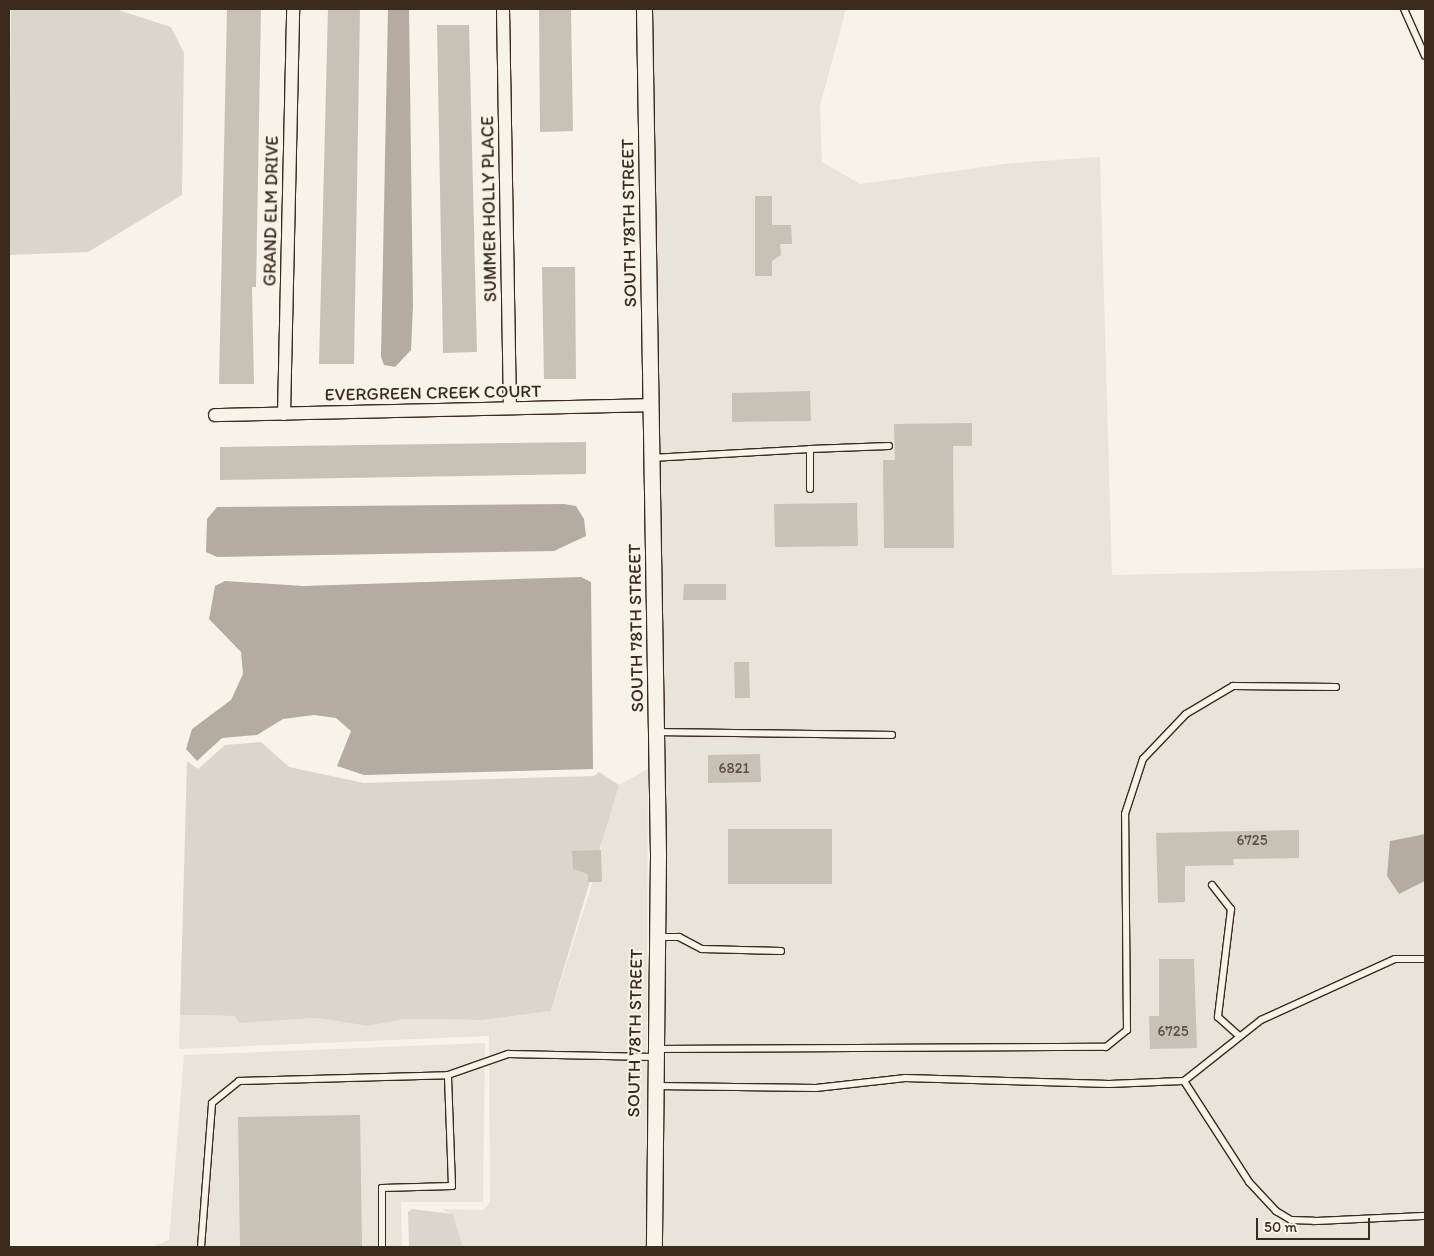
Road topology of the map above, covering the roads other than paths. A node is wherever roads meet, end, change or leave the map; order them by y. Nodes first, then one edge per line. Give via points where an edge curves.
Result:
1 (293, 9) edge
2 (503, 9) edge
3 (644, 9) edge
4 (1404, 9) edge
5 (1425, 56) edge
6 (651, 405) junction
7 (510, 408) junction
8 (284, 414) junction
9 (215, 415) dead end
10 (889, 446) dead end
11 (810, 449) junction
12 (652, 458) junction
13 (810, 490) dead end
14 (1336, 687) dead end
15 (656, 732) junction
16 (892, 735) dead end
17 (1212, 885) dead end
18 (655, 936) junction
19 (781, 951) dead end
20 (1425, 959) edge
21 (1238, 1035) junction
22 (654, 1053) junction
23 (448, 1076) junction
24 (1184, 1081) junction
25 (652, 1086) junction
26 (1425, 1216) edge
27 (201, 1247) edge
28 (382, 1247) edge
29 (654, 1247) edge

1 - 8 street, GRAND ELM DRIVE
2 - 7 street, SUMMER HOLLY PLACE
3 - 6 street, SOUTH 78TH STREET
4 - 5 lane
6 - 7 street, EVERGREEN CREEK COURT
6 - 12 street, SOUTH 78TH STREET
7 - 8 street, EVERGREEN CREEK COURT
8 - 9 street, EVERGREEN CREEK COURT
10 - 11 lane
11 - 12 lane
11 - 13 lane
12 - 15 street, SOUTH 78TH STREET
14 - 22 lane via 1233,686 1186,714 1143,759 1125,814 1128,1030 1106,1047
15 - 16 lane
15 - 18 street, SOUTH 78TH STREET
17 - 21 lane via 1231,908 1218,1017
18 - 19 lane via 679,937 702,949
18 - 22 street, SOUTH 78TH STREET
20 - 21 lane via 1395,959 1261,1020
21 - 24 lane
22 - 23 lane via 508,1054
22 - 25 street, SOUTH 78TH STREET
23 - 27 lane via 239,1081 212,1103
23 - 28 lane via 452,1186 382,1188
24 - 25 lane via 1109,1084 905,1078 816,1088
24 - 26 lane via 1249,1182 1276,1212 1291,1220 1314,1222
25 - 29 street, SOUTH 78TH STREET

